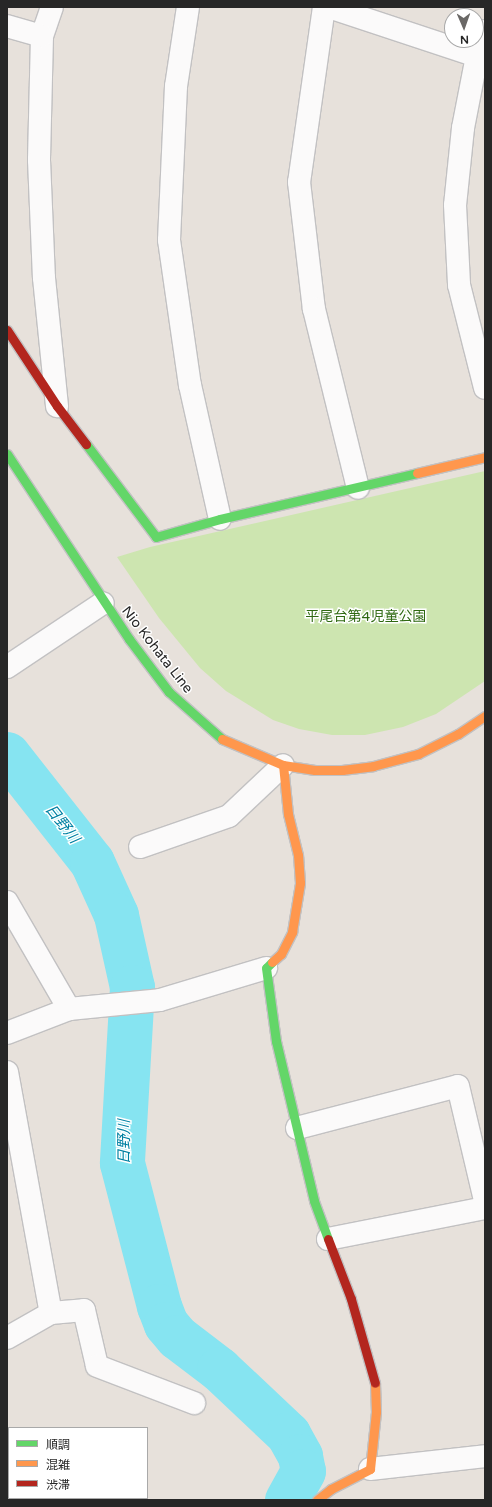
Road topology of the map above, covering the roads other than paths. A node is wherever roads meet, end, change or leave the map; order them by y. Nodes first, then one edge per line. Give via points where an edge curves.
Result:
1 (52, 7) edge
2 (188, 7) edge
3 (324, 7) edge
4 (329, 7) edge
5 (7, 26) edge
6 (485, 31) edge
7 (42, 36) junction
8 (476, 56) junction
9 (7, 330) edge
10 (485, 388) edge
11 (57, 406) junction
12 (7, 454) edge
13 (485, 456) edge
14 (358, 488) junction
15 (220, 519) junction
16 (103, 603) junction
17 (7, 667) edge
18 (485, 716) edge
19 (283, 765) junction
20 (140, 847) dead end
21 (7, 902) edge
22 (266, 968) junction
23 (79, 1008) junction
24 (7, 1033) edge
25 (7, 1072) edge
26 (297, 1128) junction
27 (485, 1200) edge
28 (485, 1208) edge
29 (328, 1239) junction
30 (51, 1313) junction
31 (7, 1338) edge
32 (194, 1402) dead end
33 (485, 1456) edge
34 (370, 1469) junction
35 (317, 1500) edge

1 - 7 street
2 - 15 street via 176,86 169,240 190,385
3 - 14 street via 299,182 314,309
4 - 8 street
5 - 7 street
6 - 8 street
7 - 11 street via 40,176 44,278
8 - 10 street via 463,128 455,205 459,284
9 - 11 street
11 - 15 street via 156,537
12 - 16 street, Nio Kohata Line
13 - 14 street
14 - 15 street
16 - 17 street
16 - 19 street, Nio Kohata Line via 169,692 196,718 226,741
18 - 19 street, Nio Kohata Line via 458,734 418,754 373,766 315,770
19 - 20 street via 229,816
19 - 22 street via 288,814 298,855 300,883 292,932 281,954
21 - 23 street
22 - 23 street via 160,1000
22 - 26 street via 276,1041
23 - 24 street
25 - 30 street
26 - 27 street via 458,1086
26 - 29 street via 314,1201
28 - 29 street
29 - 34 street via 375,1378 376,1412
30 - 31 street
30 - 32 street via 84,1310 97,1366
33 - 34 street
34 - 35 street

